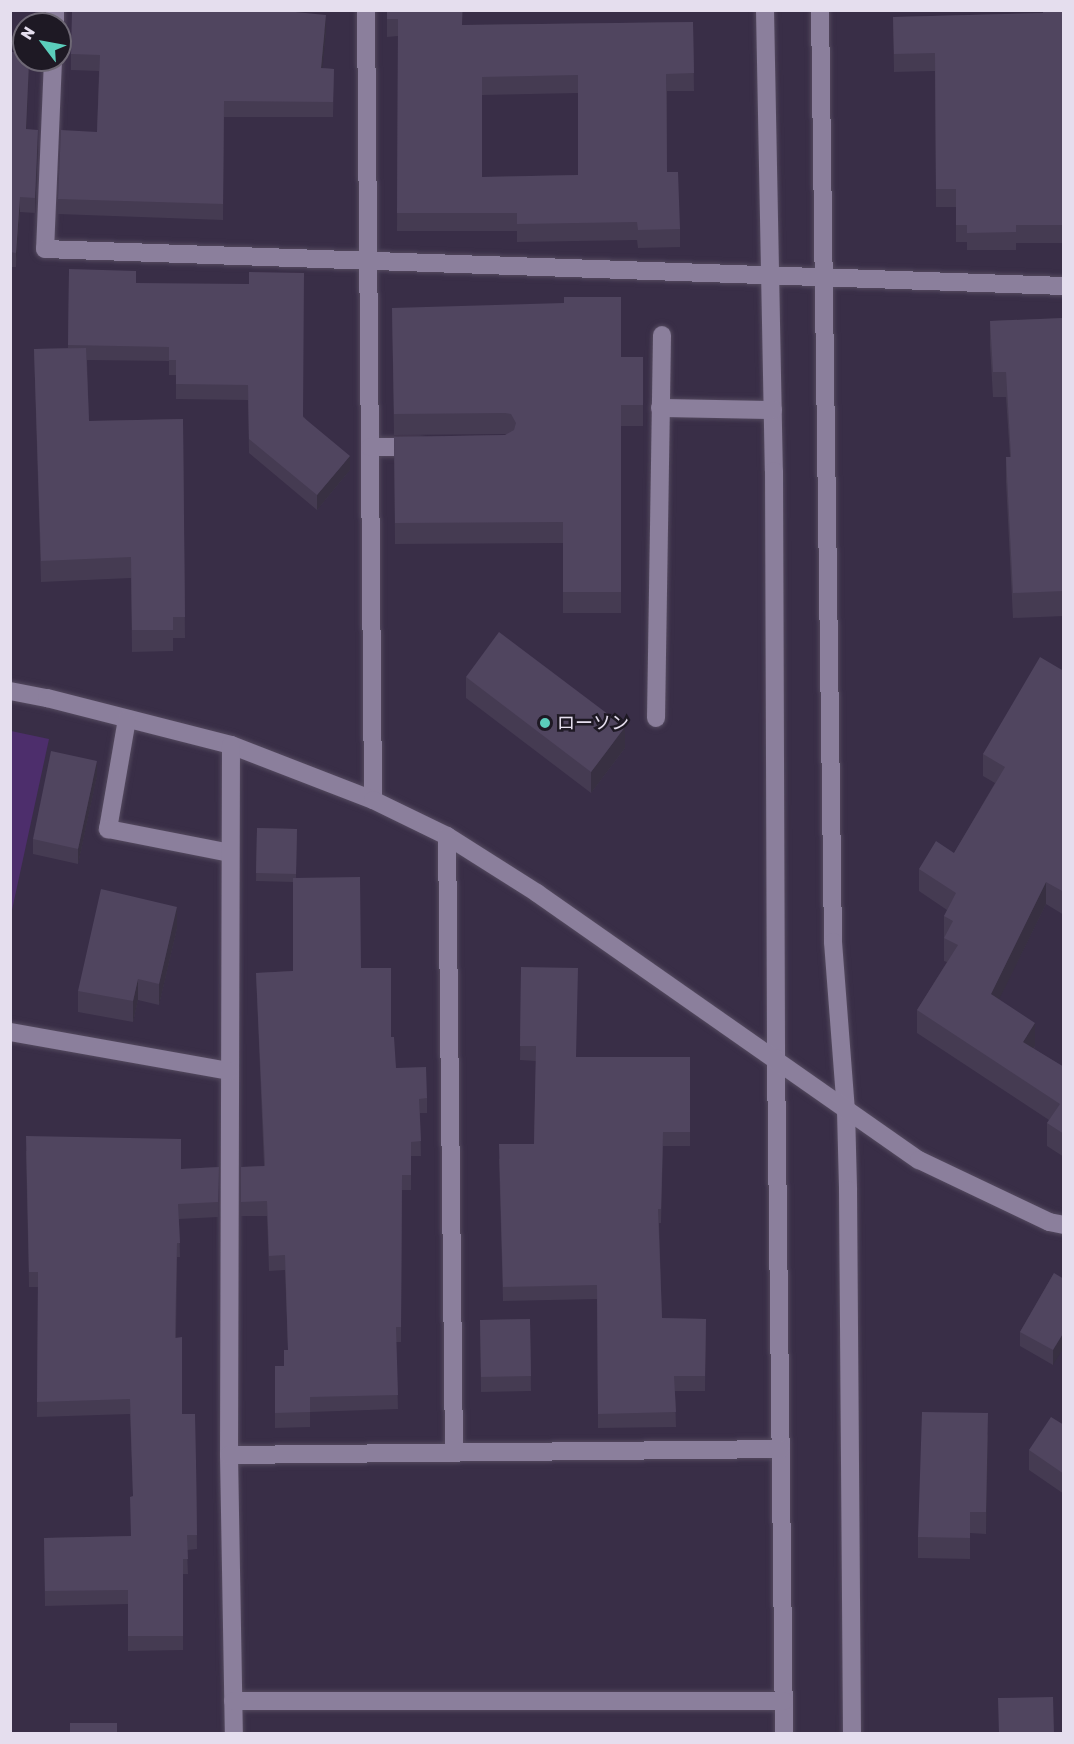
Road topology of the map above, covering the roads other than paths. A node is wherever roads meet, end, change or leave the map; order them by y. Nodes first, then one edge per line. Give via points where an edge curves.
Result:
1 (366, 10) edge
2 (765, 10) edge
3 (820, 10) edge
4 (52, 72) edge
5 (368, 261) junction
6 (769, 276) junction
7 (826, 277) junction
8 (1064, 286) edge
9 (662, 335) dead end
10 (660, 408) junction
11 (773, 410) junction
12 (437, 446) edge
13 (370, 447) junction
14 (10, 691) edge
15 (656, 718) dead end
16 (127, 719) junction
17 (231, 745) junction
18 (373, 800) junction
19 (447, 836) junction
20 (230, 853) junction
21 (10, 1032) edge
22 (776, 1058) junction
23 (230, 1071) junction
24 (846, 1111) junction
25 (1064, 1225) edge
26 (781, 1449) junction
27 (454, 1451) junction
28 (229, 1455) junction
29 (234, 1701) junction
30 (784, 1701) junction
31 (234, 1734) edge
32 (784, 1734) edge
33 (852, 1734) edge

1 - 5 street
2 - 6 street
3 - 7 street
4 - 5 street via 45,249
5 - 6 street
5 - 13 street
6 - 7 street
6 - 11 street
7 - 8 street
7 - 24 street via 833,942
9 - 10 street
10 - 11 street
10 - 15 street
11 - 22 street
12 - 13 street
13 - 18 street
14 - 16 street
16 - 17 street
16 - 20 street via 108,829
17 - 18 street
17 - 20 street
18 - 19 street
19 - 22 street via 537,893
19 - 27 street
20 - 23 street
21 - 23 street
22 - 24 street
22 - 26 street
23 - 28 street
24 - 25 street via 919,1160
24 - 33 street
26 - 27 street
26 - 30 street
27 - 28 street
28 - 29 street
29 - 30 street
29 - 31 street
30 - 32 street

